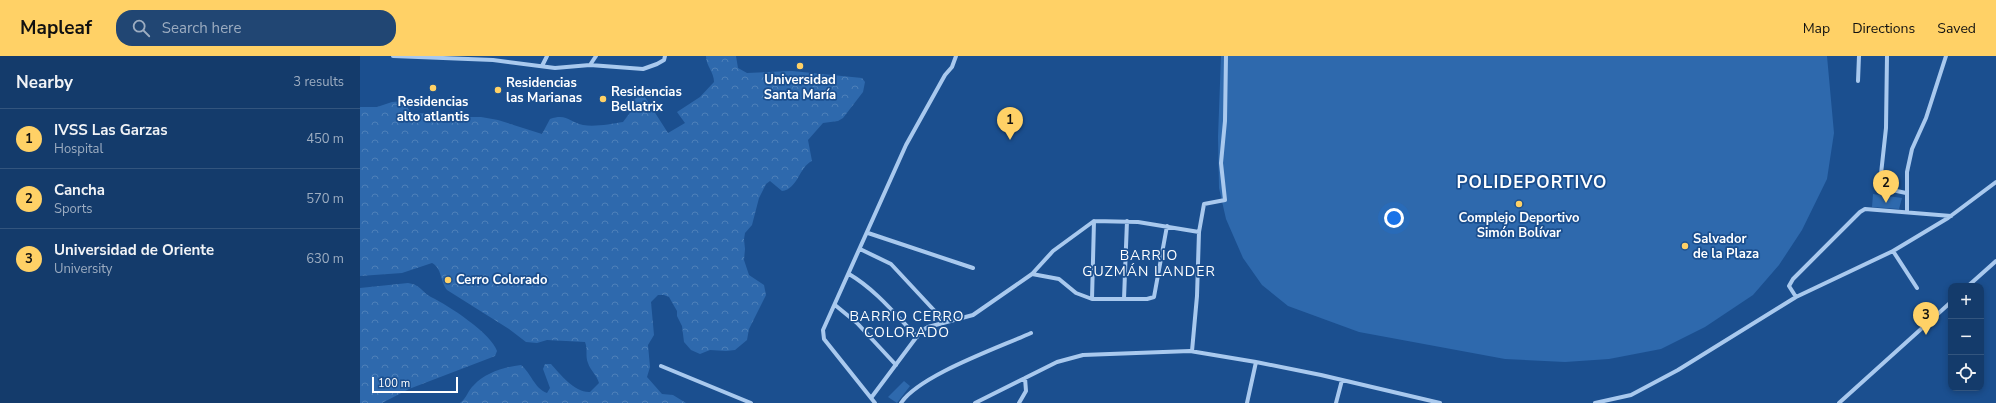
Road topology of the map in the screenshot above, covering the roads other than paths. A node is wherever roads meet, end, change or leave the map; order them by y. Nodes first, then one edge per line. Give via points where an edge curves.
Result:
1 (393, 56) edge
2 (546, 56) edge
3 (596, 56) edge
4 (666, 56) edge
5 (956, 56) edge
6 (1226, 56) edge
7 (1859, 56) edge
8 (1887, 56) edge
9 (1946, 56) edge
10 (590, 65) junction
11 (542, 66) junction
12 (1858, 81) dead end
13 (1996, 182) edge
14 (1906, 193) junction
15 (1907, 212) junction
16 (1951, 216) junction
17 (1094, 221) junction
18 (1127, 221) junction
19 (1167, 226) junction
20 (1199, 232) junction
21 (868, 233) junction
22 (860, 249) junction
23 (1893, 251) junction
24 (1996, 261) edge
25 (973, 268) dead end
26 (849, 274) junction
27 (1032, 274) junction
28 (1971, 283) edge
29 (1916, 288) dead end
30 (1796, 297) junction
31 (1092, 299) junction
32 (1124, 299) junction
33 (835, 304) junction
34 (1948, 305) edge
35 (945, 322) junction
36 (1031, 333) dead end
37 (917, 337) junction
38 (1192, 351) junction
39 (1256, 362) junction
40 (661, 366) dead end
41 (896, 366) junction
42 (1025, 378) junction
43 (1342, 380) junction
44 (871, 398) junction
45 (751, 403) edge
46 (875, 403) edge
47 (901, 403) edge
48 (975, 403) edge
49 (1019, 403) edge
50 (1247, 403) edge
51 (1336, 403) edge
52 (1440, 403) edge
53 (1595, 403) edge
54 (1839, 403) edge

1 - 11 street via 493,60
2 - 11 street
3 - 10 street
4 - 10 street via 657,64 643,69
5 - 21 street via 906,146
6 - 20 street via 1225,121 1221,163 1225,200 1204,204
7 - 12 street
8 - 14 street via 1886,128 1880,183 1883,188
9 - 14 street via 1926,118 1912,149
10 - 11 street via 555,68
13 - 16 street
14 - 15 street
15 - 16 street
15 - 30 street via 1872,208 1860,212 1793,279 1790,288
16 - 23 street
17 - 18 street
17 - 27 street via 1059,247
17 - 31 street
18 - 19 street
18 - 32 street
19 - 20 street
19 - 32 street via 1154,297
20 - 38 street
21 - 22 street
21 - 25 street
22 - 26 street
22 - 35 street via 891,264
23 - 29 street
23 - 30 street
24 - 28 street
26 - 33 street
26 - 37 street via 880,297
27 - 31 street via 1059,279 1076,293
27 - 35 street via 973,315
30 - 53 street via 1678,370 1631,394
31 - 32 street
33 - 41 street via 857,323
33 - 44 street via 823,330 824,339
34 - 54 street
35 - 37 street via 920,331
36 - 47 street via 937,375 918,386
37 - 41 street
38 - 39 street
38 - 42 street via 1083,355 1057,362
39 - 43 street
39 - 50 street
40 - 45 street
41 - 44 street
42 - 48 street
42 - 49 street via 1026,391
43 - 51 street
43 - 52 street
44 - 46 street

